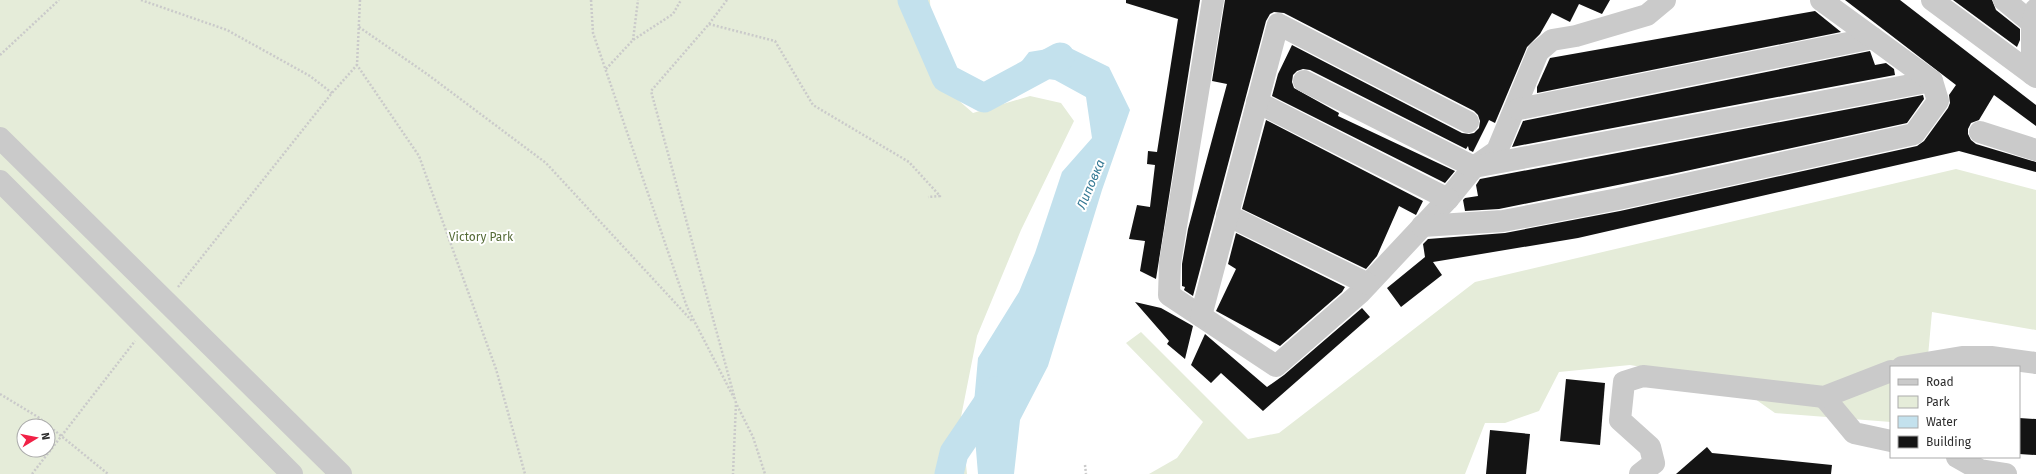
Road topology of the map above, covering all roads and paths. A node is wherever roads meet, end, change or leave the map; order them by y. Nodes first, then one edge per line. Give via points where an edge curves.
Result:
1 (59, 0) edge
2 (141, 0) edge
3 (360, 0) edge
4 (591, 0) edge
5 (638, 0) edge
6 (681, 0) edge
7 (727, 0) edge
8 (1213, 0) edge
9 (1665, 0) edge
10 (1821, 0) edge
11 (1932, 0) edge
12 (2004, 0) edge
13 (2034, 16) edge
14 (709, 24) junction
15 (359, 27) junction
16 (1874, 38) junction
17 (633, 40) junction
18 (0, 55) edge
19 (357, 65) junction
20 (606, 69) junction
21 (2034, 75) edge
22 (1304, 81) dead end
23 (1932, 81) junction
24 (332, 93) junction
25 (1257, 102) junction
26 (1519, 109) dead end
27 (1468, 122) dead end
28 (1980, 132) dead end
29 (0, 138) edge
30 (2036, 150) edge
31 (1474, 167) junction
32 (0, 181) edge
33 (928, 197) dead end
34 (1448, 199) junction
35 (1228, 215) junction
36 (1422, 226) junction
37 (1368, 284) junction
38 (166, 302) junction
39 (1201, 316) junction
40 (695, 324) junction
41 (146, 328) junction
42 (2036, 363) edge
43 (1908, 366) edge
44 (1890, 371) edge
45 (0, 394) edge
46 (1824, 397) junction
47 (736, 403) junction
48 (61, 436) junction
49 (1890, 441) edge
50 (1959, 458) edge
51 (1085, 465) dead end
52 (32, 474) edge
53 (108, 474) edge
54 (292, 474) edge
55 (341, 474) edge
56 (526, 474) edge
57 (733, 474) edge
58 (765, 474) edge
59 (1086, 474) edge
60 (1640, 474) edge
61 (2006, 474) edge

1 - 18 path
2 - 24 path via 227,30 310,76
3 - 15 path
4 - 20 path via 593,33
5 - 17 path
6 - 17 path via 673,14
7 - 14 path
8 - 39 street via 1170,263 1169,295
9 - 31 street via 1647,15 1576,36 1552,40 1538,52 1498,151
10 - 16 street
11 - 21 street
12 - 13 street
13 - 21 street
14 - 33 path via 775,41 812,105 908,162 940,196
14 - 47 path via 651,91
15 - 19 path
15 - 40 path via 546,163
16 - 23 street
16 - 26 street
17 - 20 path
19 - 24 path
19 - 56 path via 419,156 496,369
20 - 40 path via 686,307
22 - 31 street
23 - 31 street
23 - 36 street via 1938,101 1914,134 1618,199 1503,221
24 - 38 path
25 - 27 street via 1278,24
25 - 34 street
25 - 35 street
28 - 30 street
29 - 38 street
31 - 34 street
32 - 41 street
34 - 36 street
35 - 37 street
35 - 39 street
36 - 37 street
37 - 39 street via 1276,366
38 - 55 street
40 - 47 path
41 - 48 path
41 - 54 street
42 - 43 street via 1991,357 1962,357
44 - 46 street
45 - 48 path
46 - 49 street via 1854,433
46 - 60 street via 1643,376 1624,382 1620,420 1650,448 1654,463
47 - 57 path
47 - 58 path via 753,437
48 - 52 path
48 - 53 path
50 - 61 street via 1980,470
51 - 59 path

